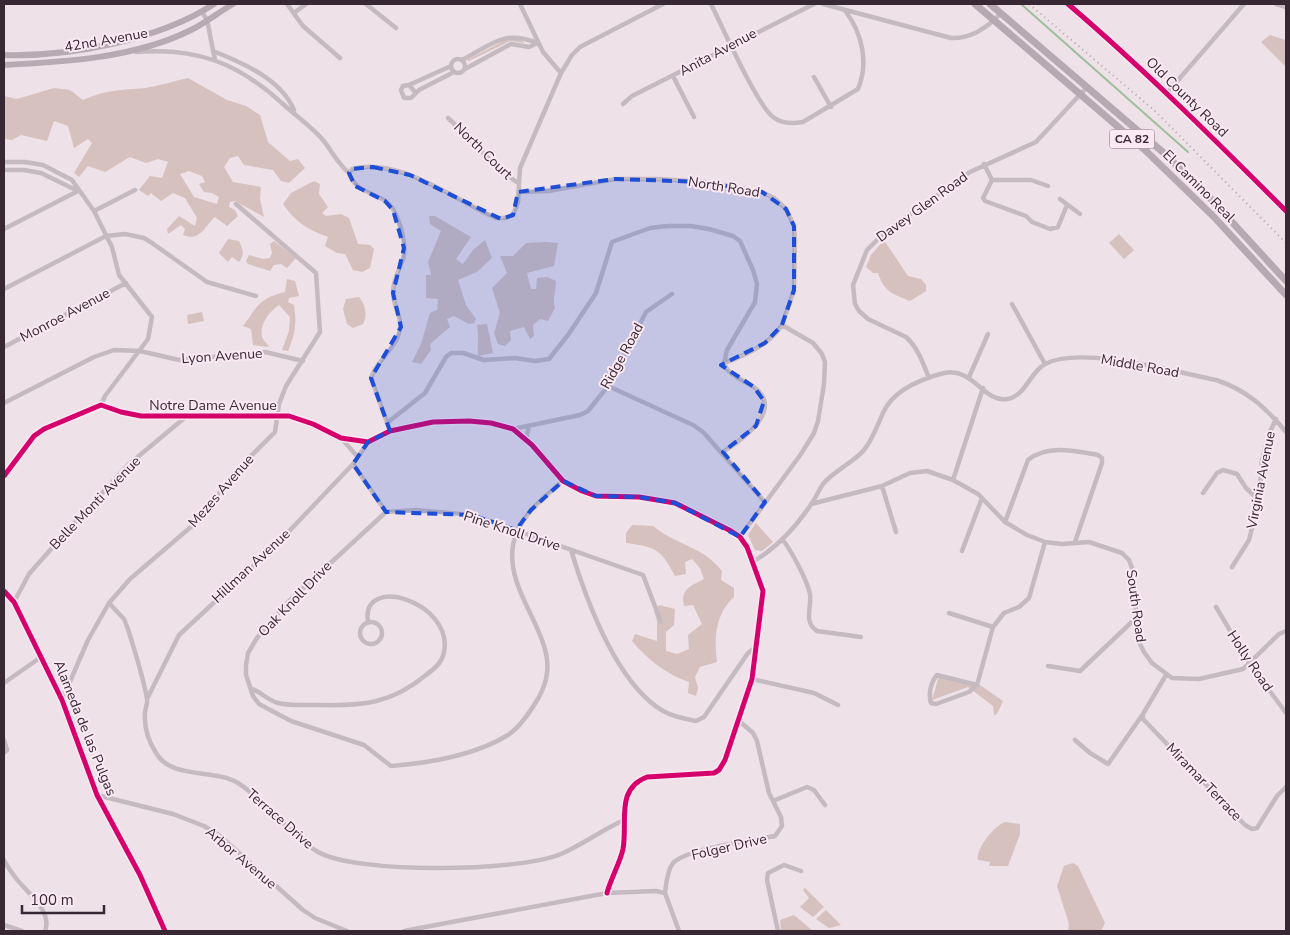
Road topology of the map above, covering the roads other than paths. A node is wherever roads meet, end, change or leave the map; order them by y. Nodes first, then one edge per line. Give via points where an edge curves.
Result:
1 (214, 4) edge
2 (233, 4) edge
3 (287, 4) edge
4 (306, 4) edge
5 (366, 4) edge
6 (520, 4) edge
7 (663, 4) edge
8 (711, 4) edge
9 (814, 4) edge
10 (823, 4) edge
11 (975, 4) edge
12 (990, 4) edge
13 (1068, 4) edge
14 (1244, 4) edge
15 (1276, 4) edge
16 (1286, 7) edge
17 (202, 12) junction
18 (846, 12) junction
19 (1001, 12) junction
20 (294, 13) junction
21 (207, 20) junction
22 (994, 20) junction
23 (396, 28) dead end
24 (537, 43) junction
25 (732, 45) junction
26 (213, 51) junction
27 (110, 54) junction
28 (4, 55) edge
29 (340, 58) dead end
30 (215, 60) junction
31 (462, 60) junction
32 (4, 65) edge
33 (451, 66) junction
34 (465, 69) junction
35 (454, 72) junction
36 (561, 73) junction
37 (673, 76) junction
38 (814, 77) dead end
39 (409, 85) junction
40 (1087, 87) junction
41 (415, 92) junction
42 (1166, 93) junction
43 (1080, 95) junction
44 (624, 104) dead end
45 (831, 107) junction
46 (295, 112) junction
47 (694, 117) dead end
48 (448, 118) dead end
49 (4, 162) edge
50 (984, 164) junction
51 (4, 170) edge
52 (349, 173) junction
53 (992, 180) junction
54 (518, 183) junction
55 (1048, 186) dead end
56 (135, 190) dead end
57 (78, 191) junction
58 (518, 192) junction
59 (1060, 199) dead end
60 (236, 204) dead end
61 (1067, 205) junction
62 (1285, 208) edge
63 (94, 211) junction
64 (1080, 214) dead end
65 (4, 229) edge
66 (106, 236) junction
67 (1286, 281) edge
68 (126, 284) junction
69 (4, 289) edge
70 (672, 294) dead end
71 (1286, 295) edge
72 (256, 296) dead end
73 (1012, 304) dead end
74 (782, 325) junction
75 (988, 334) dead end
76 (4, 347) edge
77 (140, 351) junction
78 (302, 361) junction
79 (724, 362) junction
80 (1045, 364) junction
81 (969, 377) junction
82 (929, 378) junction
83 (608, 386) junction
84 (983, 388) junction
85 (4, 403) edge
86 (101, 405) junction
87 (188, 415) junction
88 (277, 416) junction
89 (1276, 419) junction
90 (387, 423) junction
91 (530, 426) junction
92 (513, 429) junction
93 (390, 431) junction
94 (1286, 432) edge
95 (341, 438) junction
96 (526, 439) junction
97 (368, 442) junction
98 (723, 452) junction
99 (357, 456) junction
100 (353, 464) junction
101 (4, 476) edge
102 (953, 480) junction
103 (563, 481) junction
104 (882, 486) junction
105 (1202, 493) dead end
106 (982, 498) junction
107 (1259, 500) junction
108 (766, 502) junction
109 (811, 504) junction
110 (386, 512) junction
111 (1005, 522) junction
112 (516, 530) junction
113 (896, 532) dead end
114 (740, 537) junction
115 (783, 540) junction
116 (1045, 542) junction
117 (1074, 542) junction
118 (570, 550) junction
119 (962, 551) dead end
120 (754, 562) junction
121 (1232, 568) dead end
122 (4, 591) edge
123 (14, 602) junction
124 (109, 603) junction
125 (1216, 607) dead end
126 (949, 613) dead end
127 (1136, 618) junction
128 (368, 622) junction
129 (661, 622) dead end
130 (993, 627) junction
131 (1286, 631) edge
132 (861, 637) dead end
133 (756, 647) junction
134 (42, 657) junction
135 (1250, 664) junction
136 (1048, 666) dead end
137 (1166, 676) junction
138 (752, 679) junction
139 (4, 683) edge
140 (977, 685) junction
141 (252, 689) junction
142 (147, 699) junction
143 (62, 700) junction
144 (838, 705) dead end
145 (1286, 713) edge
146 (1143, 714) junction
147 (737, 719) junction
148 (4, 740) edge
149 (1075, 740) dead end
150 (4, 752) edge
151 (1286, 787) edge
152 (97, 795) junction
153 (773, 801) junction
154 (825, 805) dead end
155 (624, 820) junction
156 (4, 860) edge
157 (801, 871) dead end
158 (607, 893) junction
159 (665, 894) junction
160 (4, 925) edge
161 (22, 931) edge
162 (45, 931) edge
163 (165, 931) edge
164 (347, 931) edge
165 (404, 931) edge
166 (679, 931) edge
167 (778, 931) edge

1 - 17 street, 42nd Avenue
2 - 21 street, 42nd Avenue
3 - 20 street
4 - 20 street
5 - 23 street
6 - 24 street
7 - 36 street via 580,47
8 - 25 street
9 - 25 street, Anita Avenue
10 - 18 street
11 - 22 main road, El Camino Real / CA 82
12 - 19 main road, El Camino Real / CA 82
13 - 42 street, Old County Road
14 - 42 street
15 - 16 street
17 - 21 street
17 - 28 street, 42nd Avenue via 149,35 40,54
18 - 22 street via 951,38 969,36
18 - 45 street via 862,39 861,81 854,93
19 - 22 street
19 - 40 main road, El Camino Real / CA 82
20 - 29 street
21 - 26 street
21 - 27 street, 42nd Avenue via 153,45
22 - 43 main road, El Camino Real / CA 82
24 - 31 street via 520,37 506,37
24 - 34 street via 529,47 511,44
24 - 36 street
25 - 37 street, Anita Avenue
25 - 45 street via 765,108 780,121 803,122
26 - 30 street
26 - 46 street via 261,74 290,101
27 - 30 street via 153,51
27 - 32 street, 42nd Avenue
30 - 46 street via 259,82
31 - 33 street via 455,59
31 - 34 street
33 - 35 street
33 - 39 street
34 - 35 street
35 - 41 street
36 - 54 street via 520,168
37 - 44 street, Anita Avenue via 632,96
37 - 47 street
38 - 45 street
39 - 41 street
39 - 41 street via 402,88 402,96 411,98
40 - 43 street, Davey Glen Road
40 - 67 main road, El Camino Real / CA 82 via 1185,173
42 - 62 street, Old County Road
43 - 50 street, Davey Glen Road via 1036,142
43 - 71 main road, El Camino Real / CA 82 via 1158,162
46 - 52 street
48 - 54 street, North Court via 472,138 487,158
49 - 57 street via 43,165 72,180
50 - 53 street
50 - 82 street, Davey Glen Road via 877,239 865,254 853,285 859,311 874,323 901,334 911,342
51 - 57 street via 41,173
52 - 58 street via 352,169 367,166 410,175 501,219 513,215
52 - 90 street via 355,186 385,201 393,210 404,248 404,257 393,283 394,304 401,318 401,327 390,352 372,378
53 - 55 street via 1031,180
53 - 61 street via 983,198 985,202 1026,216 1050,229 1058,227
54 - 58 street
56 - 63 street
57 - 63 street
57 - 65 street
58 - 74 street, North Road via 549,191 614,178 658,179 704,182 762,192 774,198 786,209 794,226 795,240 794,290
59 - 61 street
60 - 78 street, Mezes Avenue via 316,273 320,332
61 - 64 street
63 - 66 street
66 - 68 street via 119,275
66 - 69 street
66 - 72 street via 125,234 144,238 207,282
68 - 76 street, Monroe Avenue
68 - 77 street via 152,317 148,340
70 - 83 street, Ridge Road via 646,312
73 - 80 street
74 - 79 street via 765,343
74 - 108 street via 820,350 825,362 824,384 814,433
75 - 81 street
77 - 78 street, Lyon Avenue via 179,360 265,352
77 - 85 street, Lyon Avenue via 114,350 94,357
77 - 86 street
78 - 88 street, Mezes Avenue via 286,386
79 - 90 street via 726,350 755,302 756,284 747,251 733,236 709,229 690,226 650,228 612,242 596,294 549,359 484,360 464,353 451,353 425,393
79 - 98 street via 731,373 760,393 764,406 760,420 751,432
80 - 84 street via 1022,391 1009,399 996,398
80 - 89 street, Middle Road via 1065,359 1107,359 1216,380 1245,391
81 - 82 street via 954,372
81 - 84 street
82 - 109 street via 905,388 890,402 862,452 828,479
83 - 91 street, Ridge Road via 588,411
83 - 98 street via 693,425
84 - 102 street
86 - 87 street, Notre Dame Avenue via 141,416
86 - 101 street via 34,436
87 - 88 street, Notre Dame Avenue
87 - 123 street, Belle Monti Avenue via 128,465 29,574
88 - 95 street, Notre Dame Avenue via 298,418
88 - 124 street, Mezes Avenue via 275,432 232,475 199,520 130,579
89 - 94 street, Middle Road
89 - 107 street, Virginia Avenue via 1268,434 1262,460
90 - 93 street
91 - 92 street, Ridge Road
91 - 96 street
92 - 93 street via 491,423 446,421
92 - 96 street
93 - 97 street
95 - 97 street, Notre Dame Avenue
95 - 99 street, Notre Dame Avenue
96 - 103 street
97 - 99 street, Hillman Avenue
98 - 108 street
99 - 100 street, Hillman Avenue
100 - 110 street
100 - 142 street, Hillman Avenue via 275,546 179,635
102 - 104 street, South Road via 921,470
102 - 106 street, South Road
103 - 112 street via 531,510
103 - 114 street via 596,496 639,496 675,503
104 - 109 street, South Road
104 - 113 street
105 - 107 street via 1217,473 1224,470 1237,474
106 - 111 street, South Road
106 - 119 street
107 - 121 street, Virginia Avenue via 1249,540
108 - 114 street
109 - 115 street
110 - 112 street, Pine Knoll Drive via 416,510 472,516
110 - 141 street, Oak Knoll Drive via 308,582 257,638 248,653 246,665
111 - 116 street, South Road
111 - 117 street via 1028,460 1033,455 1068,449 1098,455 1102,463
112 - 118 street, Pine Knoll Drive
112 - 141 street via 512,547 513,568 522,598 544,646 548,665 547,681 533,707 508,734 461,755 391,766 364,745 290,722 259,704
114 - 120 street
115 - 120 street
115 - 132 street via 809,591 812,627 817,631
116 - 117 street, South Road
116 - 130 street via 1029,598 1019,607 1004,613
117 - 127 street, South Road via 1102,544 1129,560 1133,571
118 - 129 street, Pine Knoll Drive via 643,575
118 - 133 street via 602,635 634,686 662,711 696,721 704,717 748,653
120 - 133 street via 763,591
122 - 123 street, Alameda de las Pulgas
123 - 134 street, Alameda de las Pulgas
124 - 142 street, Terrace Drive via 124,619
124 - 143 street, Mezes Avenue via 88,640
125 - 135 street, Holly Road
126 - 130 street
127 - 136 street via 1080,671
127 - 137 street, South Road via 1138,640 1144,652
128 - 128 street via 361,628 361,638 374,643 382,632 378,624
128 - 141 street via 368,607 375,599 399,598 419,605 443,632 441,660 421,679 393,696 362,706 282,704
130 - 140 street
131 - 135 street via 1279,634
133 - 138 street
134 - 139 street
134 - 143 street, Alameda de las Pulgas
135 - 137 street via 1243,669 1199,679 1179,680
135 - 145 street, Holly Road
137 - 146 street
138 - 144 street via 814,693
138 - 147 street
140 - 140 street via 937,675 929,697 931,703 936,704 969,692
142 - 155 street, Terrace Drive via 145,714 149,738 162,762 239,784 311,847 345,861 432,868 514,864 560,854
143 - 152 street, Alameda de las Pulgas
146 - 149 street via 1108,764
146 - 151 street, Miramar Terrace via 1143,719 1160,738 1252,829 1257,828
147 - 153 street, Folger Drive via 750,729 757,741 765,781
147 - 155 street via 719,770 705,775 637,781 627,797
148 - 150 street via 7,750
152 - 163 street, Alameda de las Pulgas via 140,875
152 - 164 street, Arbor Avenue via 173,814 204,826 220,836 303,910
153 - 154 street via 807,786
153 - 159 street, Folger Drive via 781,818 780,833 681,858 671,868
155 - 158 street via 623,850
156 - 162 street via 40,907 46,918
157 - 167 street via 784,865 768,873
158 - 159 street via 656,891
158 - 165 street
159 - 166 street
160 - 161 street

